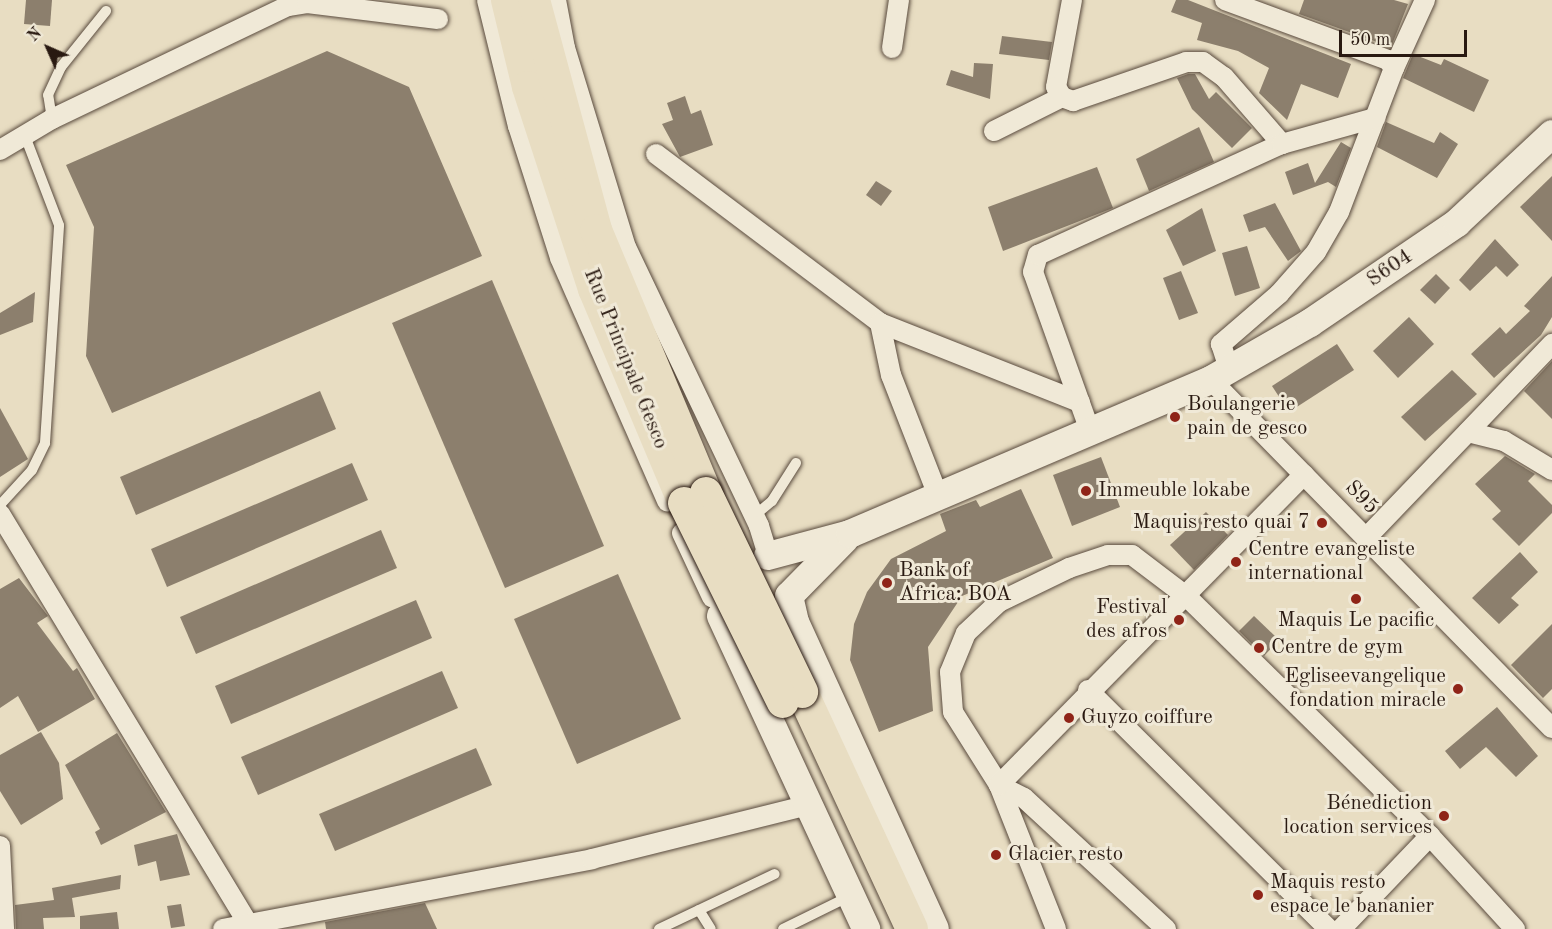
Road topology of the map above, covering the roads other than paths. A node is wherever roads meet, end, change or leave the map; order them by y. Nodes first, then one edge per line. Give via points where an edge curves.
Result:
1 (487, 0) edge
2 (507, 0) edge
3 (534, 0) edge
4 (556, 0) edge
5 (1072, 0) edge
6 (1225, 0) edge
7 (1425, 0) edge
8 (894, 1) edge
9 (106, 10) dead end
10 (438, 19) dead end
11 (892, 48) dead end
12 (1394, 69) junction
13 (1062, 97) junction
14 (1375, 118) junction
15 (52, 119) junction
16 (994, 130) dead end
17 (1552, 134) edge
18 (26, 136) junction
19 (1282, 144) junction
20 (0, 150) edge
21 (657, 154) dead end
22 (880, 323) junction
23 (1552, 344) edge
24 (1220, 375) junction
25 (1080, 402) junction
26 (1090, 430) junction
27 (1468, 432) junction
28 (796, 463) dead end
29 (1552, 470) edge
30 (1304, 475) junction
31 (937, 493) junction
32 (695, 498) junction
33 (0, 505) edge
34 (0, 514) edge
35 (754, 516) junction
36 (850, 534) junction
37 (1366, 538) junction
38 (768, 556) junction
39 (789, 596) junction
40 (1186, 596) junction
41 (716, 607) junction
42 (1088, 690) junction
43 (1549, 719) edge
44 (999, 785) junction
45 (809, 805) junction
46 (1430, 836) junction
47 (0, 846) edge
48 (775, 874) dead end
49 (873, 894) junction
50 (699, 910) junction
51 (248, 923) junction
52 (4, 929) edge
53 (223, 929) edge
54 (659, 929) edge
55 (711, 929) edge
56 (783, 929) edge
57 (866, 929) edge
58 (888, 929) edge
59 (912, 929) edge
60 (935, 929) edge
61 (1056, 929) edge
62 (1166, 929) edge
63 (1329, 929) edge
64 (1341, 929) edge
65 (1515, 929) edge

1 - 41 street via 518,126 560,258
2 - 32 main road, Rue Principale Gesco via 528,87 594,289
3 - 32 main road, Rue Principale Gesco via 596,230
4 - 35 street via 565,48 626,247
5 - 13 street via 1056,87
6 - 12 street via 1388,60
7 - 12 street
8 - 11 street
9 - 15 lane via 60,67 48,95
10 - 15 street via 288,6
12 - 14 street
13 - 16 street
13 - 19 street via 1073,101 1186,62 1203,62 1224,77
14 - 19 street
14 - 24 street via 1339,212 1316,252 1279,294 1221,344
15 - 18 street
17 - 24 street, S604 via 1457,223 1310,323
18 - 20 street
18 - 33 lane via 58,225 45,443 32,470
19 - 25 street via 1038,255 1033,272
21 - 22 street
22 - 25 street
22 - 31 street via 891,375
23 - 27 street
24 - 26 street, S604
24 - 30 street, S95
25 - 26 street
26 - 31 street, S604
27 - 29 street via 1504,441
27 - 37 street
28 - 35 lane via 772,501
30 - 37 street, S95
30 - 40 street
31 - 36 street, S604
32 - 49 main road, Rue Principale Gesco, bridge via 793,697
34 - 51 street
35 - 38 street
36 - 38 street
36 - 39 street
37 - 43 street, S95
38 - 39 street via 785,572
38 - 41 street via 732,557 716,574
39 - 41 street via 768,626 742,629
39 - 60 street via 795,622
40 - 42 street
40 - 44 street via 1149,563 1132,555 1108,555 999,602 966,633 950,672 952,712
40 - 46 street
41 - 45 street
42 - 44 street
42 - 63 street
44 - 61 street
44 - 62 street via 1024,798
45 - 49 street
45 - 51 street via 592,859
46 - 64 street
46 - 65 street
47 - 52 street
48 - 50 lane
49 - 56 lane
49 - 57 street
49 - 58 main road
49 - 59 main road
50 - 54 lane
50 - 55 lane
51 - 53 street

